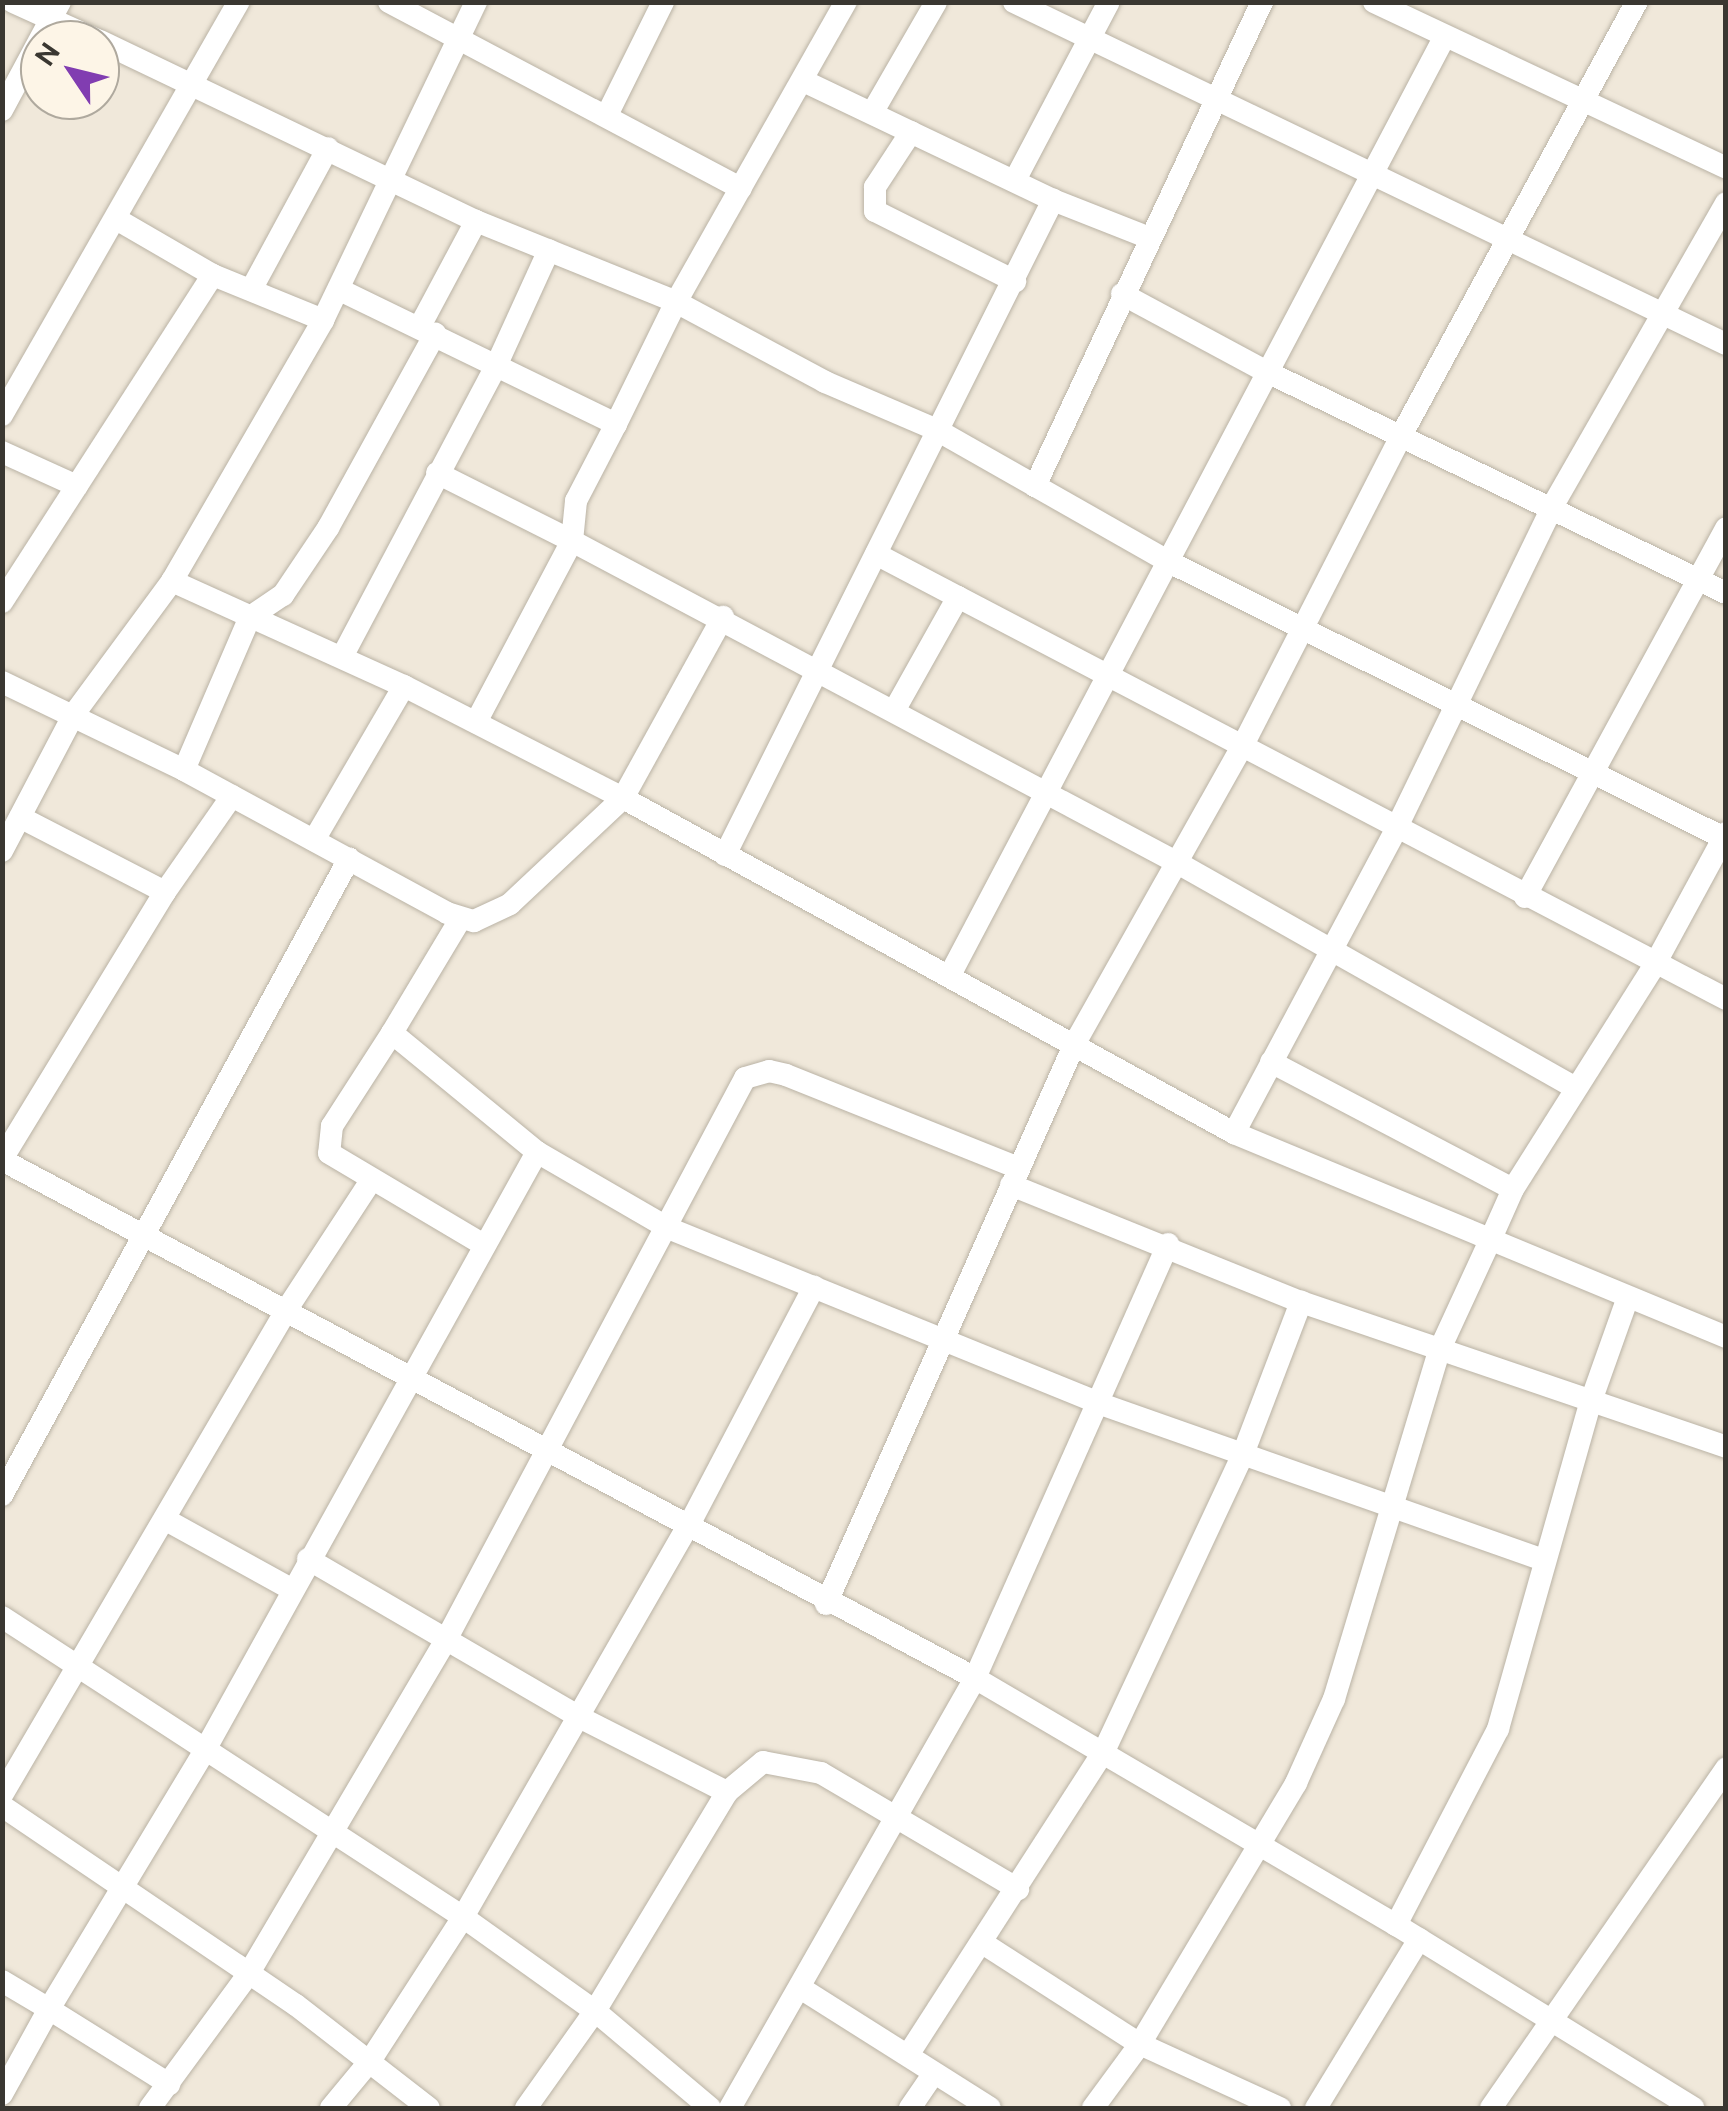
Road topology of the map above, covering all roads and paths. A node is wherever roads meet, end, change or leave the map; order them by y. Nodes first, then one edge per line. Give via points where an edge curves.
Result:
1 (12, 2) edge
2 (239, 2) edge
3 (388, 2) edge
4 (476, 2) edge
5 (663, 2) edge
6 (846, 2) edge
7 (936, 2) edge
8 (1014, 2) edge
9 (1109, 2) edge
10 (1262, 2) edge
11 (1374, 2) edge
12 (1637, 2) edge
13 (56, 11) edge
14 (1445, 36) junction
15 (459, 38) junction
16 (1090, 39) junction
17 (120, 50) edge
18 (193, 81) junction
19 (803, 81) junction
20 (1213, 97) junction
21 (1586, 102) junction
22 (2, 110) edge
23 (872, 114) junction
24 (607, 115) junction
25 (911, 132) junction
26 (328, 148) junction
27 (1726, 168) edge
28 (1369, 175) junction
29 (393, 179) junction
30 (1014, 180) junction
31 (741, 188) junction
32 (1053, 200) junction
33 (1726, 204) edge
34 (118, 220) junction
35 (476, 221) junction
36 (1147, 238) junction
37 (1508, 243) junction
38 (549, 250) junction
39 (213, 275) junction
40 (1015, 281) junction
41 (252, 288) junction
42 (340, 290) junction
43 (1122, 294) junction
44 (676, 302) junction
45 (1660, 316) junction
46 (324, 320) junction
47 (428, 330) junction
48 (1726, 344) edge
49 (497, 364) junction
50 (1266, 371) junction
51 (2, 415) edge
52 (616, 424) junction
53 (937, 430) junction
54 (1402, 434) junction
55 (2, 452) edge
56 (437, 473) junction
57 (76, 486) junction
58 (1035, 486) junction
59 (1552, 507) junction
60 (1726, 528) edge
61 (572, 541) junction
62 (876, 554) junction
63 (1169, 562) junction
64 (1697, 579) junction
65 (172, 581) junction
66 (1726, 594) edge
67 (958, 596) junction
68 (2, 602) edge
69 (722, 617) junction
70 (250, 618) junction
71 (1305, 627) junction
72 (342, 656) junction
73 (816, 671) junction
74 (1109, 680) junction
75 (2, 682) edge
76 (404, 686) junction
77 (1460, 704) junction
78 (894, 712) junction
79 (74, 714) junction
80 (476, 722) junction
81 (1242, 747) junction
82 (184, 770) junction
83 (1592, 774) junction
84 (1046, 793) junction
85 (232, 796) junction
86 (623, 798) junction
87 (20, 817) junction
88 (1396, 831) junction
89 (1725, 837) edge
90 (314, 840) junction
91 (2, 851) edge
92 (725, 855) junction
93 (349, 860) junction
94 (1176, 862) junction
95 (165, 892) junction
96 (1525, 898) junction
97 (462, 918) junction
98 (1328, 949) junction
99 (1655, 964) junction
100 (951, 973) junction
101 (1726, 999) edge
102 (392, 1033) junction
103 (1074, 1044) junction
104 (1271, 1062) junction
105 (1576, 1088) junction
106 (1234, 1133) junction
107 (537, 1152) junction
108 (2, 1160) edge
109 (1015, 1177) junction
110 (370, 1182) junction
111 (1514, 1189) junction
112 (668, 1228) junction
113 (143, 1231) junction
114 (1488, 1242) junction
115 (484, 1244) junction
116 (1168, 1244) junction
117 (814, 1287) junction
118 (1628, 1297) junction
119 (1301, 1302) junction
120 (287, 1309) junction
121 (946, 1337) junction
122 (1726, 1337) edge
123 (1440, 1351) junction
124 (413, 1377) junction
125 (1591, 1402) junction
126 (1098, 1403) junction
127 (549, 1447) junction
128 (1726, 1447) edge
129 (1244, 1454) junction
130 (2, 1495) edge
131 (1392, 1504) junction
132 (166, 1520) junction
133 (690, 1523) junction
134 (308, 1558) junction
135 (1544, 1560) junction
136 (291, 1589) junction
137 (826, 1604) junction
138 (2, 1617) edge
139 (447, 1638) junction
140 (83, 1667) junction
141 (975, 1678) junction
142 (579, 1718) junction
143 (205, 1750) junction
144 (1104, 1751) junction
145 (1726, 1768) edge
146 (727, 1792) junction
147 (2, 1795) edge
148 (2, 1806) edge
149 (898, 1817) junction
150 (332, 1832) junction
151 (1263, 1845) junction
152 (123, 1886) junction
153 (1018, 1889) junction
154 (464, 1917) junction
155 (1396, 1925) junction
156 (1419, 1939) junction
157 (984, 1944) junction
158 (249, 1973) junction
159 (2, 1981) edge
160 (802, 1989) junction
161 (49, 2009) junction
162 (595, 2011) junction
163 (1549, 2024) junction
164 (1140, 2044) junction
165 (908, 2055) junction
166 (370, 2061) junction
167 (934, 2073) junction
168 (169, 2084) junction
169 (2, 2094) edge
170 (1688, 2107) edge
171 (150, 2108) edge
172 (331, 2108) edge
173 (429, 2108) edge
174 (526, 2108) edge
175 (710, 2108) edge
176 (730, 2108) edge
177 (910, 2108) edge
178 (990, 2108) edge
179 (1093, 2108) edge
180 (1280, 2108) edge
181 (1316, 2108) edge
182 (1492, 2108) edge

1 - 13 street
2 - 18 street
3 - 15 street
4 - 15 street
5 - 24 street
6 - 19 street
7 - 23 street
8 - 16 street
9 - 16 street
10 - 20 street
11 - 14 street
12 - 21 street
13 - 22 street
14 - 21 street
14 - 28 street
15 - 24 street
15 - 29 street
16 - 20 street
16 - 30 street
17 - 18 street
18 - 26 street
18 - 34 street
19 - 23 street
19 - 31 street
20 - 28 street
20 - 36 street
21 - 27 street
21 - 37 street
23 - 25 street
24 - 31 street
25 - 30 street
25 - 40 street via 874,187 875,211
26 - 29 street
26 - 41 street
28 - 37 street
28 - 50 street
29 - 35 street
29 - 42 street
30 - 32 street
31 - 44 street
32 - 36 street
32 - 40 street
33 - 45 street
34 - 39 street
34 - 51 street
35 - 38 street
35 - 47 street
36 - 43 street
37 - 45 street
37 - 54 street
38 - 44 street
38 - 49 street
39 - 41 street
39 - 57 street
40 - 53 street
41 - 46 street
42 - 46 street
42 - 47 street
43 - 50 street
43 - 58 street
44 - 52 street
44 - 53 street via 824,382
45 - 48 street
45 - 59 street
46 - 65 street
47 - 49 street
47 - 70 street via 328,528 283,595
49 - 52 street
49 - 56 street
50 - 54 street
50 - 63 street
52 - 61 street via 576,501
53 - 58 street
53 - 62 street
54 - 59 street
54 - 71 street
55 - 57 street
56 - 61 street
56 - 72 street
57 - 68 street
58 - 63 street
59 - 64 street
59 - 77 street
60 - 64 street
61 - 69 street
61 - 80 street
62 - 67 street
62 - 73 street
63 - 71 street
63 - 74 street
64 - 66 street
64 - 83 street
65 - 70 street
65 - 79 street
67 - 74 street
67 - 78 street
69 - 73 street
69 - 86 street
70 - 72 street
70 - 82 street
71 - 77 street
71 - 81 street
72 - 76 street
73 - 78 street
73 - 92 street
74 - 81 street
74 - 84 street
75 - 79 street
76 - 80 street
76 - 90 street
77 - 83 street
77 - 88 street
78 - 84 street
79 - 82 street
79 - 87 street
80 - 86 street
81 - 88 street
81 - 94 street
82 - 85 street
83 - 89 street
83 - 96 street
84 - 94 street
84 - 100 street
85 - 90 street
85 - 95 street
86 - 92 street
86 - 97 street via 510,904 491,918
87 - 91 street
87 - 95 street
88 - 96 street
88 - 98 street
89 - 99 street
90 - 93 street
92 - 100 street
93 - 97 street
93 - 113 street
94 - 98 street
94 - 103 street
95 - 108 street
96 - 99 street
97 - 102 street
98 - 104 street
98 - 105 street
99 - 101 street
99 - 105 street
100 - 103 street
102 - 107 street
102 - 110 street via 327,1139 334,1160
103 - 106 street
103 - 109 street
104 - 106 street
104 - 111 street
105 - 111 street
106 - 114 street
107 - 112 street
107 - 115 street
108 - 113 street
109 - 112 street via 812,1084 757,1072 734,1090
109 - 116 street
109 - 121 street
110 - 115 street
110 - 120 street
111 - 114 street
112 - 117 street
112 - 127 street
113 - 120 street
113 - 130 street
114 - 118 street
114 - 123 street
115 - 124 street
116 - 119 street
116 - 126 street
117 - 121 street
117 - 133 street
118 - 122 street
118 - 125 street
119 - 123 street
119 - 129 street
120 - 124 street
120 - 132 street
121 - 126 street
121 - 137 street
123 - 125 street
123 - 131 street
124 - 127 street
124 - 134 street
125 - 128 street
125 - 135 street
126 - 129 street
126 - 141 street
127 - 133 street
127 - 139 street
129 - 131 street
129 - 144 street
131 - 135 street
131 - 151 street via 1334,1699
132 - 136 street
132 - 140 street
133 - 137 street
133 - 142 street
134 - 136 street
134 - 139 street
135 - 155 street via 1498,1729
136 - 143 street
137 - 141 street
138 - 140 street
139 - 142 street
139 - 150 street
140 - 143 street
140 - 147 street
141 - 144 street
141 - 149 street
142 - 146 street
142 - 154 street
143 - 150 street
143 - 152 street
144 - 151 street
144 - 153 street
145 - 163 street
146 - 149 street via 763,1762 797,1764
146 - 162 street
148 - 152 street
149 - 153 street
149 - 160 street
150 - 154 street
150 - 158 street
151 - 155 street
151 - 164 street
152 - 158 street
152 - 161 street
153 - 157 street
154 - 162 street
154 - 166 street
155 - 156 street
156 - 163 street
156 - 181 street
157 - 164 street
157 - 165 street
158 - 166 street
158 - 168 street
159 - 161 street
160 - 165 street
160 - 176 street
161 - 168 street
161 - 169 street
162 - 174 street
162 - 175 street
163 - 170 street
163 - 182 street
164 - 179 street
164 - 180 street
165 - 167 street
166 - 172 street
166 - 173 street
167 - 177 street
167 - 178 street
168 - 171 street

